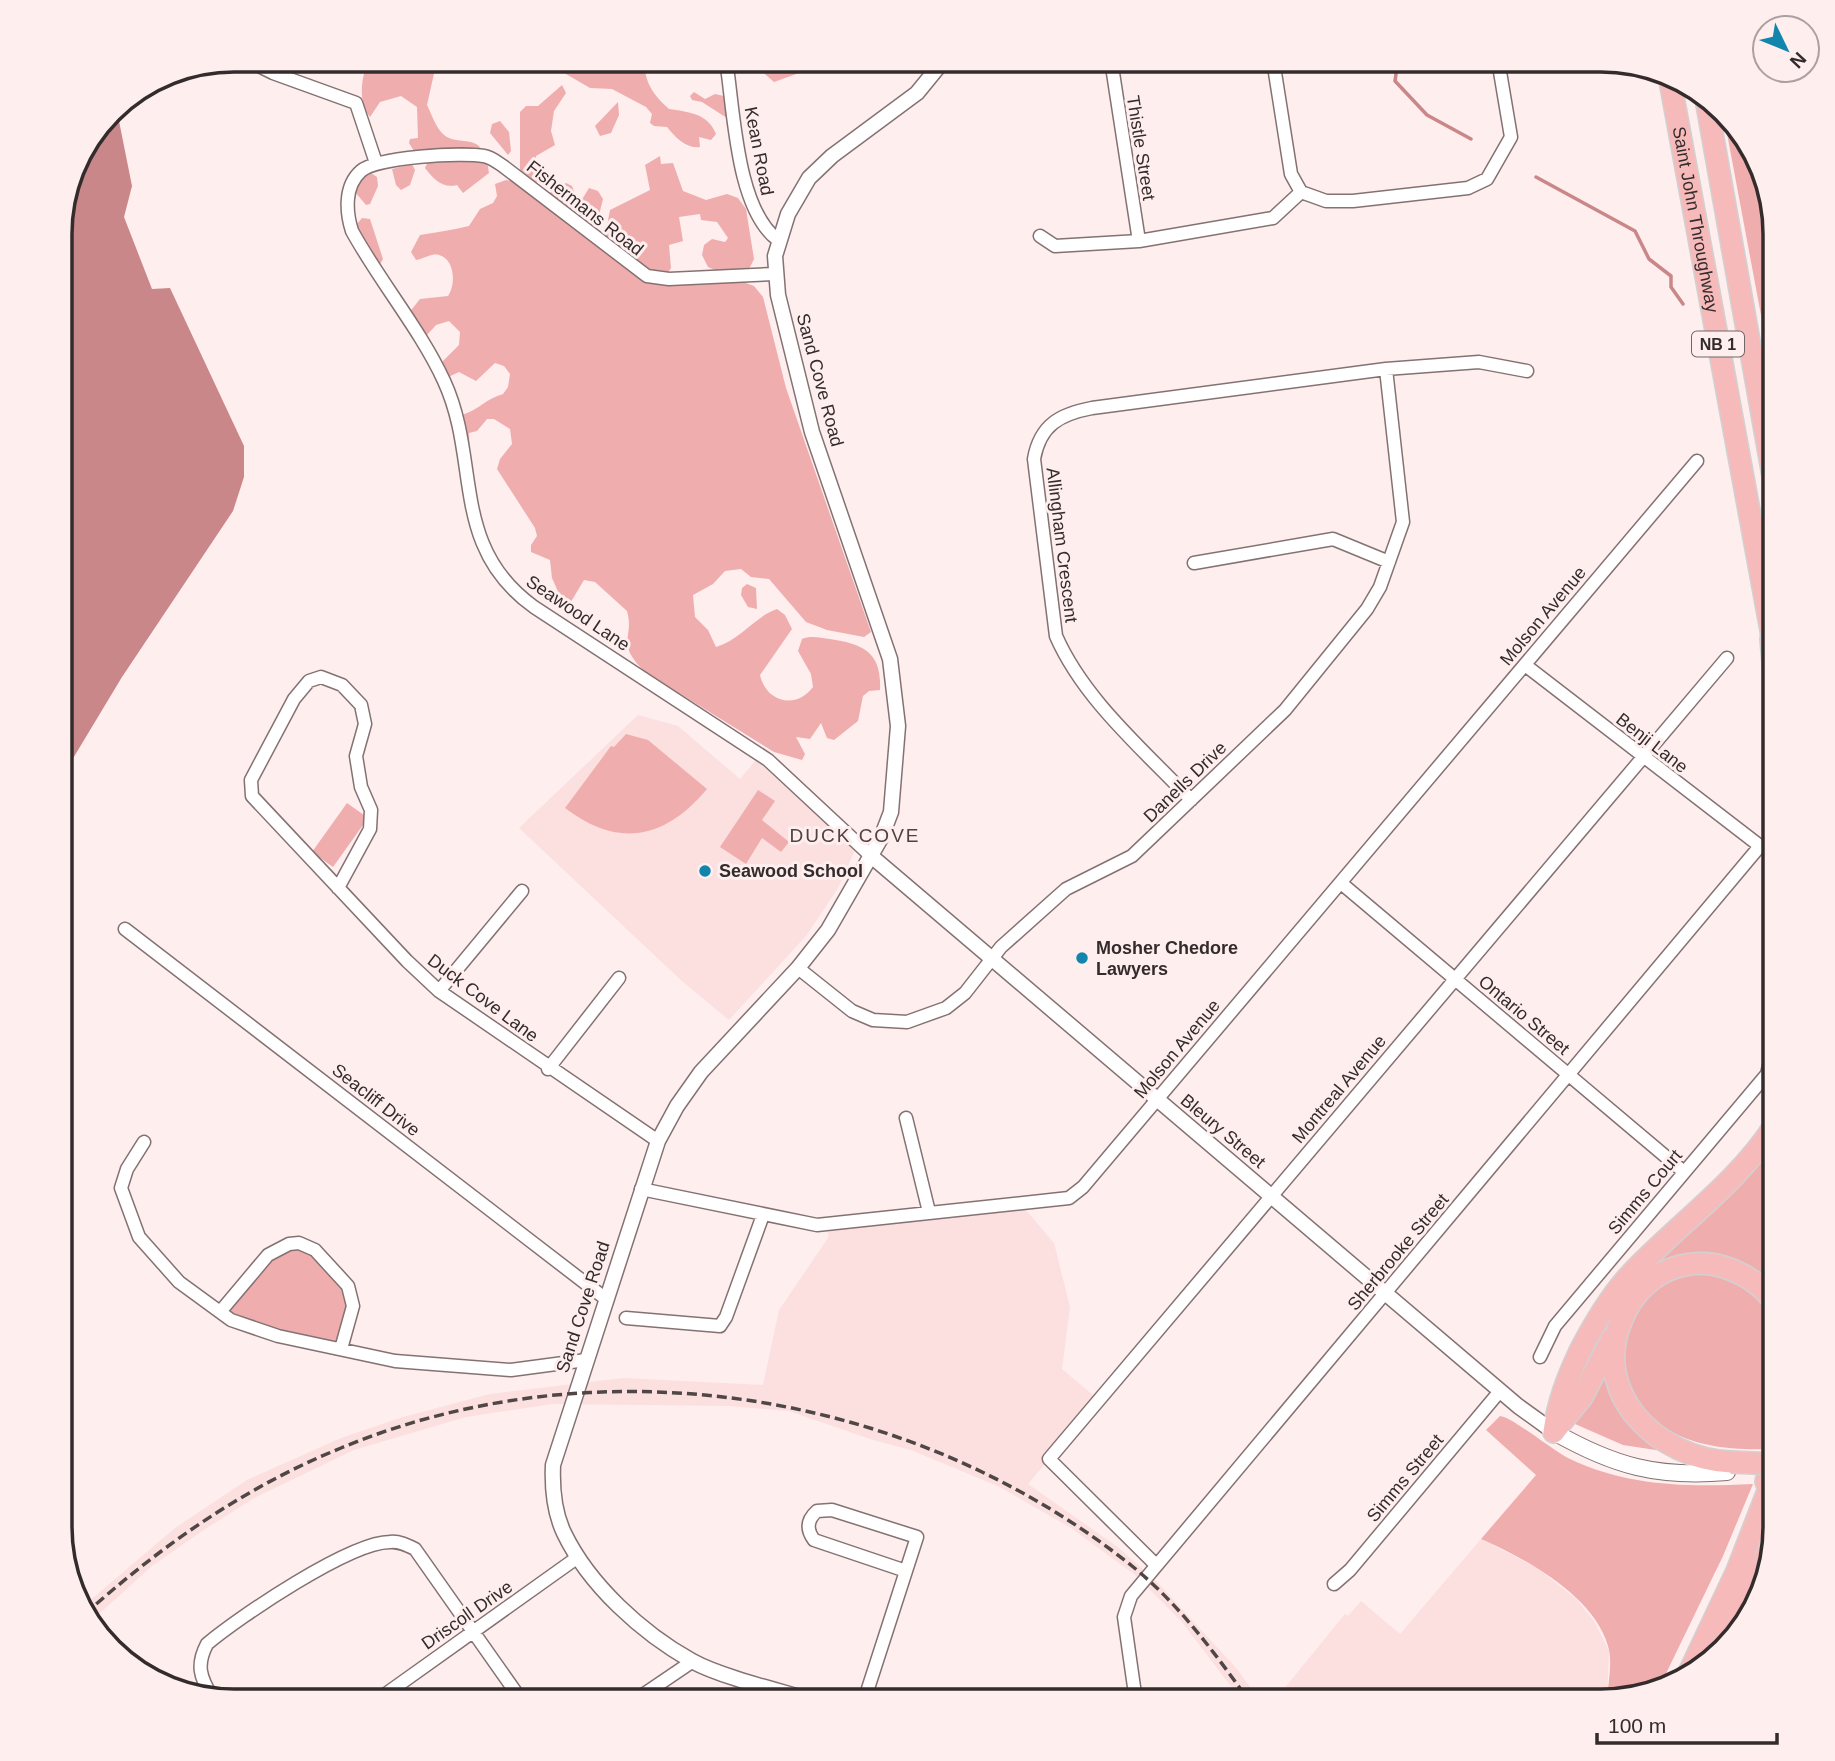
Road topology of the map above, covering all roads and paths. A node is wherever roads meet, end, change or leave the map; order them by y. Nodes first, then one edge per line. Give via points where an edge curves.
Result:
1 (271, 72) edge
2 (728, 72) edge
3 (934, 72) edge
4 (1113, 72) edge
5 (1275, 72) edge
6 (1500, 72) edge
7 (1671, 88) edge
8 (1708, 112) edge
9 (376, 163) junction
10 (1301, 192) junction
11 (1040, 236) dead end
12 (778, 240) junction
13 (1139, 241) junction
14 (775, 274) junction
15 (1386, 369) junction
16 (1527, 371) dead end
17 (1763, 415) edge
18 (1697, 461) dead end
19 (1389, 562) junction
20 (1194, 563) dead end
21 (1763, 586) edge
22 (1727, 657) dead end
23 (1525, 665) junction
24 (1642, 758) junction
25 (1191, 800) junction
26 (1760, 846) joint
27 (870, 855) junction
28 (1340, 883) junction
29 (338, 888) junction
30 (522, 891) dead end
31 (125, 929) dead end
32 (993, 960) junction
33 (798, 968) junction
34 (618, 978) dead end
35 (1455, 979) junction
36 (439, 991) junction
37 (548, 1069) junction
38 (1568, 1075) junction
39 (1763, 1079) edge
40 (1157, 1100) junction
41 (906, 1118) dead end
42 (1763, 1141) edge
43 (144, 1142) dead end
44 (658, 1142) junction
45 (1684, 1172) junction
46 (641, 1189) junction
47 (1271, 1196) junction
48 (929, 1212) junction
49 (763, 1215) junction
50 (1763, 1290) edge
51 (1386, 1295) junction
52 (606, 1299) junction
53 (220, 1312) junction
54 (626, 1318) dead end
55 (1617, 1330) junction
56 (341, 1349) junction
57 (1540, 1357) dead end
58 (586, 1360) junction
59 (1500, 1391) junction
60 (1554, 1432) junction
61 (1763, 1465) edge
62 (1729, 1467) junction
63 (1763, 1493) edge
64 (1763, 1506) edge
65 (1751, 1536) junction
66 (578, 1558) junction
67 (1156, 1565) junction
68 (906, 1571) junction
69 (1334, 1584) dead end
70 (1752, 1585) edge
71 (1741, 1608) edge
72 (474, 1632) junction
73 (1696, 1659) edge
74 (692, 1661) junction
75 (207, 1687) edge
76 (394, 1689) edge
77 (513, 1689) edge
78 (652, 1689) edge
79 (775, 1689) edge
80 (868, 1689) edge
81 (1134, 1689) edge

1 - 9 street via 354,101
2 - 12 street, Kean Road via 748,197 762,226
3 - 12 street, Sand Cove Road via 917,93 809,178
4 - 13 street, Thistle Street
5 - 10 street via 1292,174
6 - 10 street via 1511,137 1487,179 1468,188 1353,201 1326,201
7 - 21 highway, Saint John Throughway / NB 1
8 - 17 highway, Saint John Throughway / NB 1
9 - 14 street, Fishermans Road via 455,155 489,157 629,266 652,278
9 - 27 street, Seawood Lane via 360,172 349,192 352,232 444,381 455,412 480,539 509,587 768,760
10 - 13 street via 1273,218
11 - 13 street via 1055,246
12 - 14 street, Sand Cove Road
14 - 27 street, Sand Cove Road via 816,443 887,643 897,702 896,770 887,824
15 - 16 street via 1479,362
15 - 19 street, Danells Drive via 1403,522
15 - 25 street, Allingham Crescent via 1068,413 1047,427 1037,442 1034,459 1056,636 1063,654 1087,687
18 - 23 street, Molson Avenue
19 - 20 street via 1333,539
19 - 25 street, Danells Drive via 1367,609 1285,710
22 - 24 street, Montreal Avenue
23 - 24 street, Benji Lane
23 - 28 street, Molson Avenue
24 - 26 street, Benji Lane
24 - 35 street, Montreal Avenue
25 - 32 street, Danells Drive via 1132,856 1066,889 1001,947
26 - 38 street, Sherbrooke Street
27 - 32 street, Bleury Street
27 - 33 street, Sand Cove Road via 838,915
28 - 35 street, Ontario Street
28 - 40 street, Molson Avenue
29 - 29 street, Duck Cove Lane via 252,796 251,780 294,699 309,681 321,677 342,685 360,705 365,724 356,756 371,810 370,829
29 - 36 street, Duck Cove Lane
30 - 36 street
31 - 52 street, Seacliff Drive
32 - 33 street, Danells Drive via 946,1008 907,1022 873,1020 852,1011
32 - 40 street, Bleury Street
33 - 44 street, Sand Cove Road via 701,1072
34 - 37 street
35 - 38 street, Ontario Street
35 - 47 street, Montreal Avenue
36 - 37 street, Duck Cove Lane
37 - 44 street, Duck Cove Lane
38 - 45 street, Ontario Street
38 - 51 street, Sherbrooke Street
39 - 45 street, Simms Court
40 - 47 street, Bleury Street
40 - 48 street, Molson Avenue via 1069,1198
41 - 48 street
42 - 60 highway via 1738,1173 1628,1276 1604,1307 1565,1381
43 - 53 street via 121,1188 139,1237 180,1282
44 - 46 street, Sand Cove Road
45 - 57 street, Simms Court via 1555,1325
46 - 49 street, Molson Avenue
46 - 52 street, Sand Cove Road
47 - 51 street, Bleury Street
47 - 67 street, Montreal Avenue via 1049,1459
48 - 49 street, Molson Avenue via 817,1225
49 - 54 street via 720,1326
50 - 55 highway via 1742,1274 1716,1265 1685,1265 1654,1277 1643,1287
51 - 59 street, Bleury Street
51 - 67 street, Sherbrooke Street
52 - 58 street, Sand Cove Road
53 - 56 street via 230,1320 278,1336
53 - 56 street via 268,1255 299,1242 315,1250 348,1286 353,1306
55 - 60 highway via 1582,1397
55 - 62 highway via 1615,1373 1640,1421 1680,1452
56 - 58 street via 395,1361 511,1370
58 - 66 street, Sand Cove Road via 553,1465 558,1517
59 - 60 street, Bleury Street
59 - 69 street, Simms Street
60 - 62 main road via 1605,1458 1646,1472 1676,1475
61 - 62 highway, bridge
63 - 65 highway
64 - 65 highway
65 - 73 highway
66 - 72 street, Driscoll Drive
66 - 74 street, Sand Cove Road via 635,1620
67 - 81 street, Sherbrooke Street via 1131,1596 1124,1617
68 - 68 street via 814,1540 809,1520 817,1511 832,1510 917,1537
68 - 80 street
70 - 71 highway
72 - 75 street via 415,1549 387,1541 289,1586 207,1644 198,1669
72 - 76 street, Driscoll Drive
72 - 77 street
74 - 78 street
74 - 79 street, Sand Cove Road

